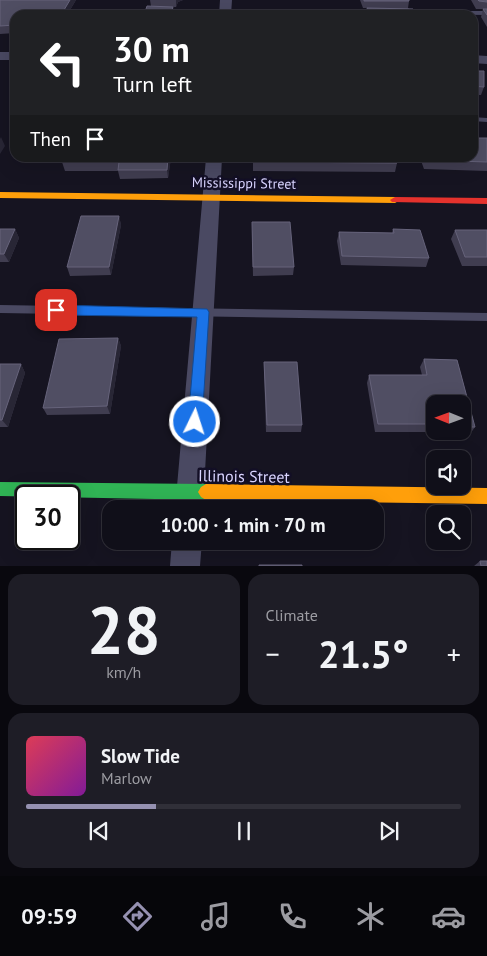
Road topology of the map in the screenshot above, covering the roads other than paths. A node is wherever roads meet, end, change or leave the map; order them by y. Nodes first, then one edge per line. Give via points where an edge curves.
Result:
1 (225, 9) edge
2 (170, 10) edge
3 (266, 10) edge
4 (214, 162) edge
5 (0, 195) edge
6 (211, 197) junction
7 (487, 201) edge
8 (0, 309) edge
9 (203, 312) junction
10 (487, 317) edge
11 (0, 489) edge
12 (487, 496) edge
13 (190, 500) edge
14 (186, 550) edge
15 (185, 566) edge

1 - 2 lane
1 - 3 lane
4 - 6 street
5 - 6 street, Mississippi Street
6 - 7 street, Mississippi Street
6 - 9 street
8 - 9 lane
9 - 10 lane
9 - 13 street
11 - 13 street, Illinois Street
12 - 13 street, Illinois Street
14 - 15 street

